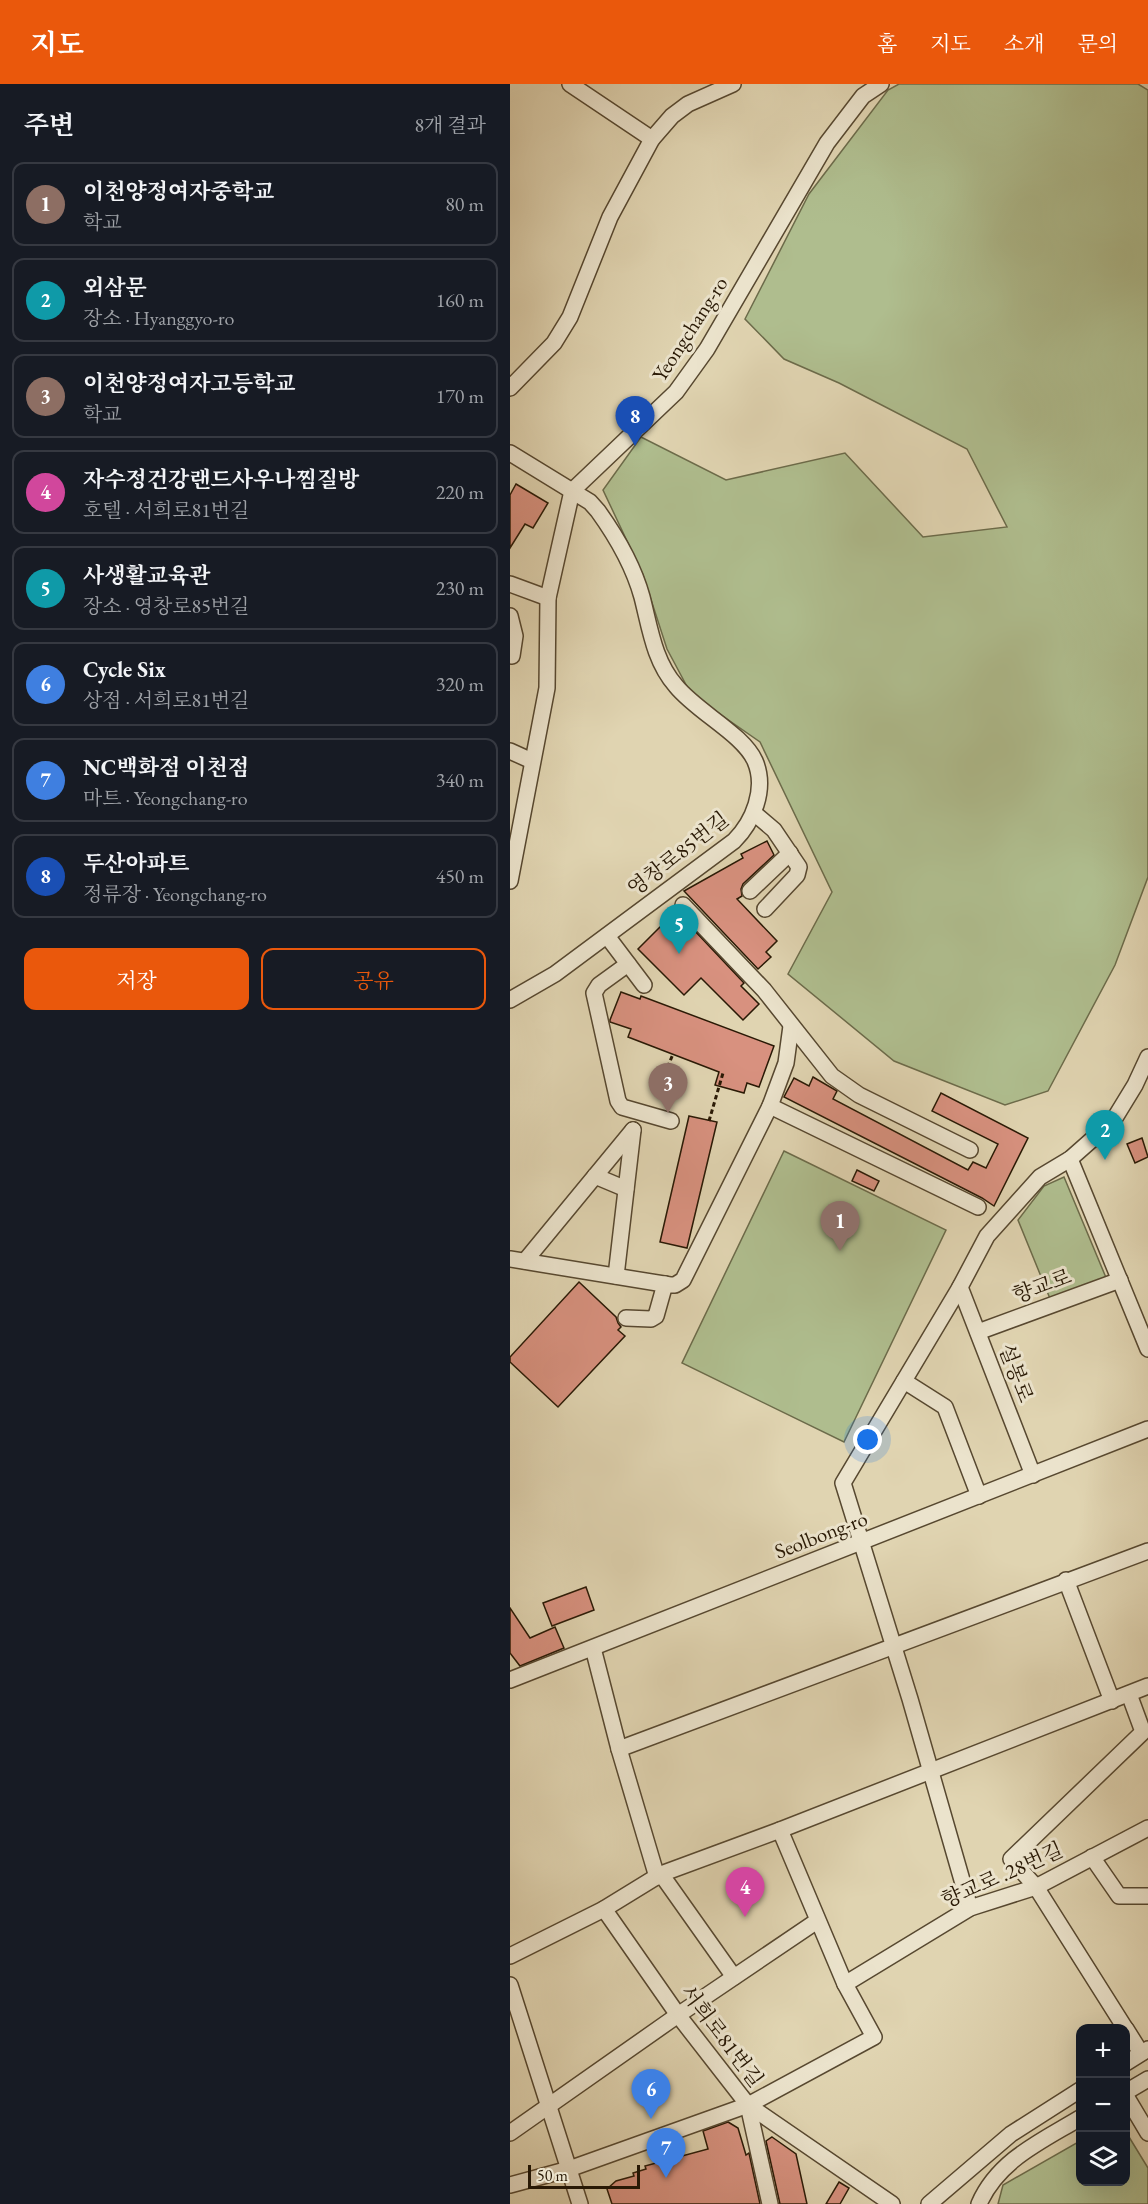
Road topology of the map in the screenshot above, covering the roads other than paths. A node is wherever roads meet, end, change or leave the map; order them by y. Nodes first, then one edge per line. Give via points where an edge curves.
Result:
1 (570, 84) edge
2 (733, 84) edge
3 (881, 84) edge
4 (652, 139) junction
5 (510, 388) edge
6 (510, 453) edge
7 (572, 491) junction
8 (510, 584) edge
9 (548, 598) junction
10 (510, 616) edge
11 (511, 658) edge
12 (510, 751) edge
13 (532, 761) junction
14 (754, 813) junction
15 (790, 853) junction
16 (510, 881) edge
17 (750, 891) dead end
18 (683, 905) dead end
19 (765, 909) dead end
20 (607, 936) junction
21 (628, 964) junction
22 (644, 985) dead end
23 (510, 1000) edge
24 (792, 1026) junction
25 (1148, 1057) edge
26 (770, 1106) junction
27 (635, 1110) junction
28 (671, 1121) dead end
29 (633, 1130) junction
30 (970, 1150) dead end
31 (1070, 1159) junction
32 (595, 1176) junction
33 (626, 1189) junction
34 (978, 1207) dead end
35 (518, 1260) edge
36 (616, 1276) junction
37 (1120, 1280) junction
38 (665, 1284) junction
39 (960, 1287) junction
40 (626, 1318) dead end
41 (978, 1332) junction
42 (1148, 1348) edge
43 (904, 1381) junction
44 (1148, 1429) edge
45 (1033, 1474) junction
46 (979, 1496) junction
47 (861, 1542) junction
48 (1148, 1551) edge
49 (1066, 1580) junction
50 (894, 1647) junction
51 (593, 1648) junction
52 (510, 1680) edge
53 (1148, 1686) edge
54 (1129, 1694) junction
55 (1112, 1701) junction
56 (619, 1749) junction
57 (930, 1772) junction
58 (1148, 1827) edge
59 (780, 1830) junction
60 (1092, 1857) junction
61 (659, 1875) junction
62 (1036, 1887) junction
63 (1148, 1896) edge
64 (970, 1908) junction
65 (604, 1909) junction
66 (817, 1922) junction
67 (510, 1956) edge
68 (734, 1977) junction
69 (845, 1984) junction
70 (510, 1985) edge
71 (678, 2015) junction
72 (1122, 2024) edge
73 (1130, 2035) edge
74 (1144, 2051) edge
75 (1130, 2060) edge
76 (1148, 2079) edge
77 (1130, 2091) edge
78 (1076, 2092) edge
79 (1130, 2102) edge
80 (747, 2105) junction
81 (549, 2106) junction
82 (1076, 2120) edge
83 (510, 2133) edge
84 (1148, 2133) edge
85 (569, 2169) junction
86 (510, 2185) edge
87 (580, 2204) edge
88 (770, 2204) edge
89 (892, 2204) edge
90 (929, 2204) edge
91 (980, 2204) edge

1 - 4 street
2 - 4 street via 688,104
3 - 7 street, Yeongchang-ro via 863,96 826,142 706,349 676,392
4 - 5 street via 610,217 570,317 554,344
6 - 7 street, 영창로85번길
7 - 9 street
7 - 14 street, 영창로85번길 via 598,511 634,574 651,639 674,685 693,705 745,744 756,762 759,780
8 - 9 street
9 - 13 street via 547,688
10 - 11 street via 515,636
12 - 13 street
13 - 16 street
14 - 15 street via 774,830
14 - 20 street, 영창로85번길 via 734,841
15 - 17 street
15 - 19 street via 799,867 798,873
18 - 24 street via 764,990
20 - 21 street
20 - 23 street, 영창로85번길 via 555,974
21 - 22 street
21 - 27 street via 594,993 618,1101 622,1107
24 - 26 street via 786,1063
24 - 30 street via 832,1076 846,1087
25 - 31 street via 1113,1121
26 - 34 street
26 - 38 street via 686,1275 675,1285
27 - 28 street
27 - 29 street
29 - 32 street
29 - 33 street
31 - 37 street
31 - 39 street via 1040,1177 987,1236
32 - 33 street
32 - 35 street
33 - 36 street
35 - 36 street
36 - 38 street
37 - 41 street, 향교로
37 - 42 street
38 - 40 street via 656,1316 646,1320
39 - 41 street, 설봉로
39 - 43 street
41 - 45 street, 설봉로
43 - 46 street via 945,1407
43 - 47 street via 843,1483
44 - 45 street, Seolbong-ro
45 - 46 street, Seolbong-ro
46 - 47 street, Seolbong-ro
47 - 50 street
47 - 51 street, Seolbong-ro
48 - 49 street
49 - 50 street
49 - 55 street
50 - 56 street
50 - 57 street
51 - 52 street, Seolbong-ro
51 - 56 street
53 - 54 street
54 - 55 street
54 - 62 street via 1143,1732 1011,1859
55 - 57 street
56 - 61 street
57 - 59 street
57 - 64 street
58 - 60 street, 향교로 .28번길
59 - 61 street
59 - 66 street
60 - 62 street, 향교로 .28번길
60 - 63 street via 1119,1896
61 - 65 street
61 - 68 street
62 - 64 street, 향교로 .28번길
62 - 72 street
64 - 69 street, 향교로 .28번길
65 - 67 street
65 - 71 street, 서희로81번길
66 - 68 street
66 - 69 street
68 - 71 street
69 - 80 street via 874,2037
70 - 81 street
71 - 80 street, 서희로81번길
71 - 81 street
73 - 74 street
74 - 75 street
76 - 77 street
78 - 90 street via 1020,2127
79 - 84 street
80 - 85 street
80 - 88 street
80 - 89 street, 서희로81번길
81 - 83 street
81 - 85 street
82 - 91 street via 1008,2164
85 - 86 street
85 - 87 street

